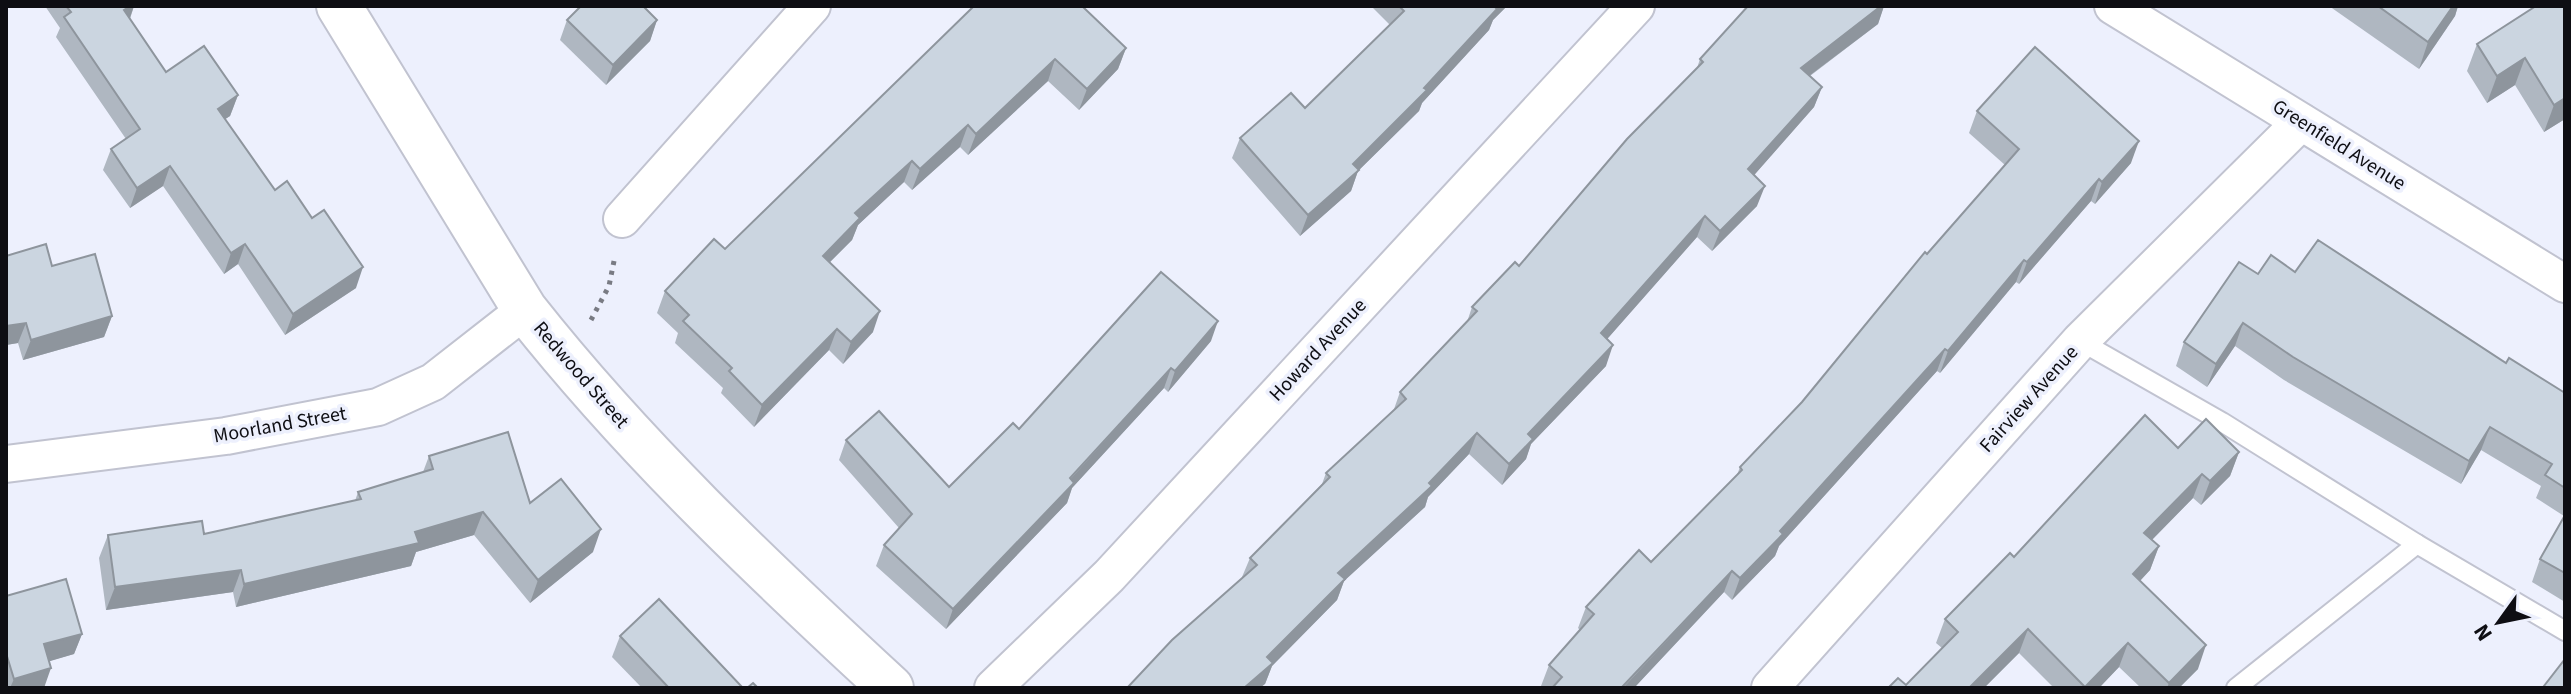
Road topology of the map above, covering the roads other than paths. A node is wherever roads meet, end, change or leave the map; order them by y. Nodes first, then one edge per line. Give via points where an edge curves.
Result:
1 (339, 6) edge
2 (812, 6) edge
3 (1636, 6) edge
4 (2113, 6) edge
5 (2301, 122) junction
6 (622, 219) road end
7 (2565, 284) edge
8 (525, 310) junction
9 (2080, 341) junction
10 (6, 464) edge
11 (2417, 544) junction
12 (2565, 631) edge
13 (891, 688) edge
14 (993, 688) edge
15 (1770, 688) edge
16 (2236, 688) edge

1 - 8 main road, Redwood Street
2 - 6 street
3 - 14 street, Howard Avenue via 1109,576
4 - 5 street, Greenfield Avenue
5 - 7 street, Greenfield Avenue
5 - 9 street, Fairview Avenue
8 - 10 street, Moorland Street via 433,382 378,407 226,436
8 - 13 main road, Redwood Street via 692,498
9 - 11 lane
9 - 15 street, Fairview Avenue
11 - 12 lane
11 - 16 lane

